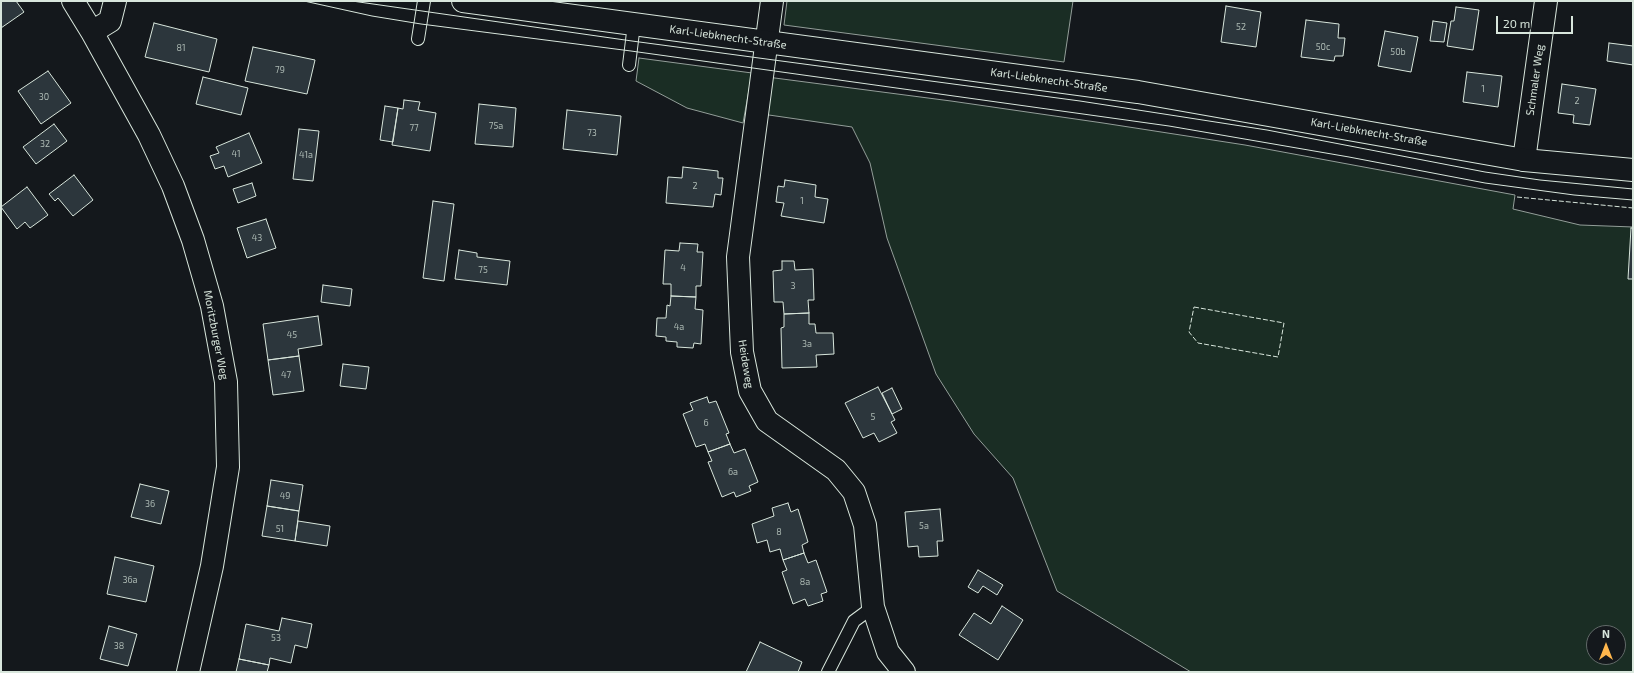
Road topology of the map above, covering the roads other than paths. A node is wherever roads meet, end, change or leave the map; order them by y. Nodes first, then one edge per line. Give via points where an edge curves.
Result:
1 (73, 1) edge
2 (115, 1) edge
3 (424, 1) edge
4 (463, 1) edge
5 (772, 1) edge
6 (1546, 1) edge
7 (634, 24) junction
8 (92, 32) junction
9 (418, 39) dead end
10 (767, 42) junction
11 (629, 65) dead end
12 (1524, 160) junction
13 (1633, 170) edge
14 (873, 607) junction
15 (188, 672) edge
16 (828, 672) edge
17 (904, 672) edge

1 - 8 street, Moritzburger Weg
2 - 8 street via 110,21
3 - 9 lane
4 - 7 street, Karl-Liebknecht-Straße
5 - 10 street, Heideweg
6 - 12 street, Schmaler Weg
7 - 10 street, Karl-Liebknecht-Straße
7 - 11 lane
8 - 15 street, Moritzburger Weg via 149,135 173,186 193,240 212,306 226,382 228,467 212,566
10 - 12 street, Karl-Liebknecht-Straße via 1138,92
10 - 14 street, Heideweg via 738,257 742,352 750,391 767,420 836,470 854,492 865,525
12 - 13 street, Karl-Liebknecht-Straße
14 - 16 lane via 854,621
14 - 17 street, Heideweg via 888,652

